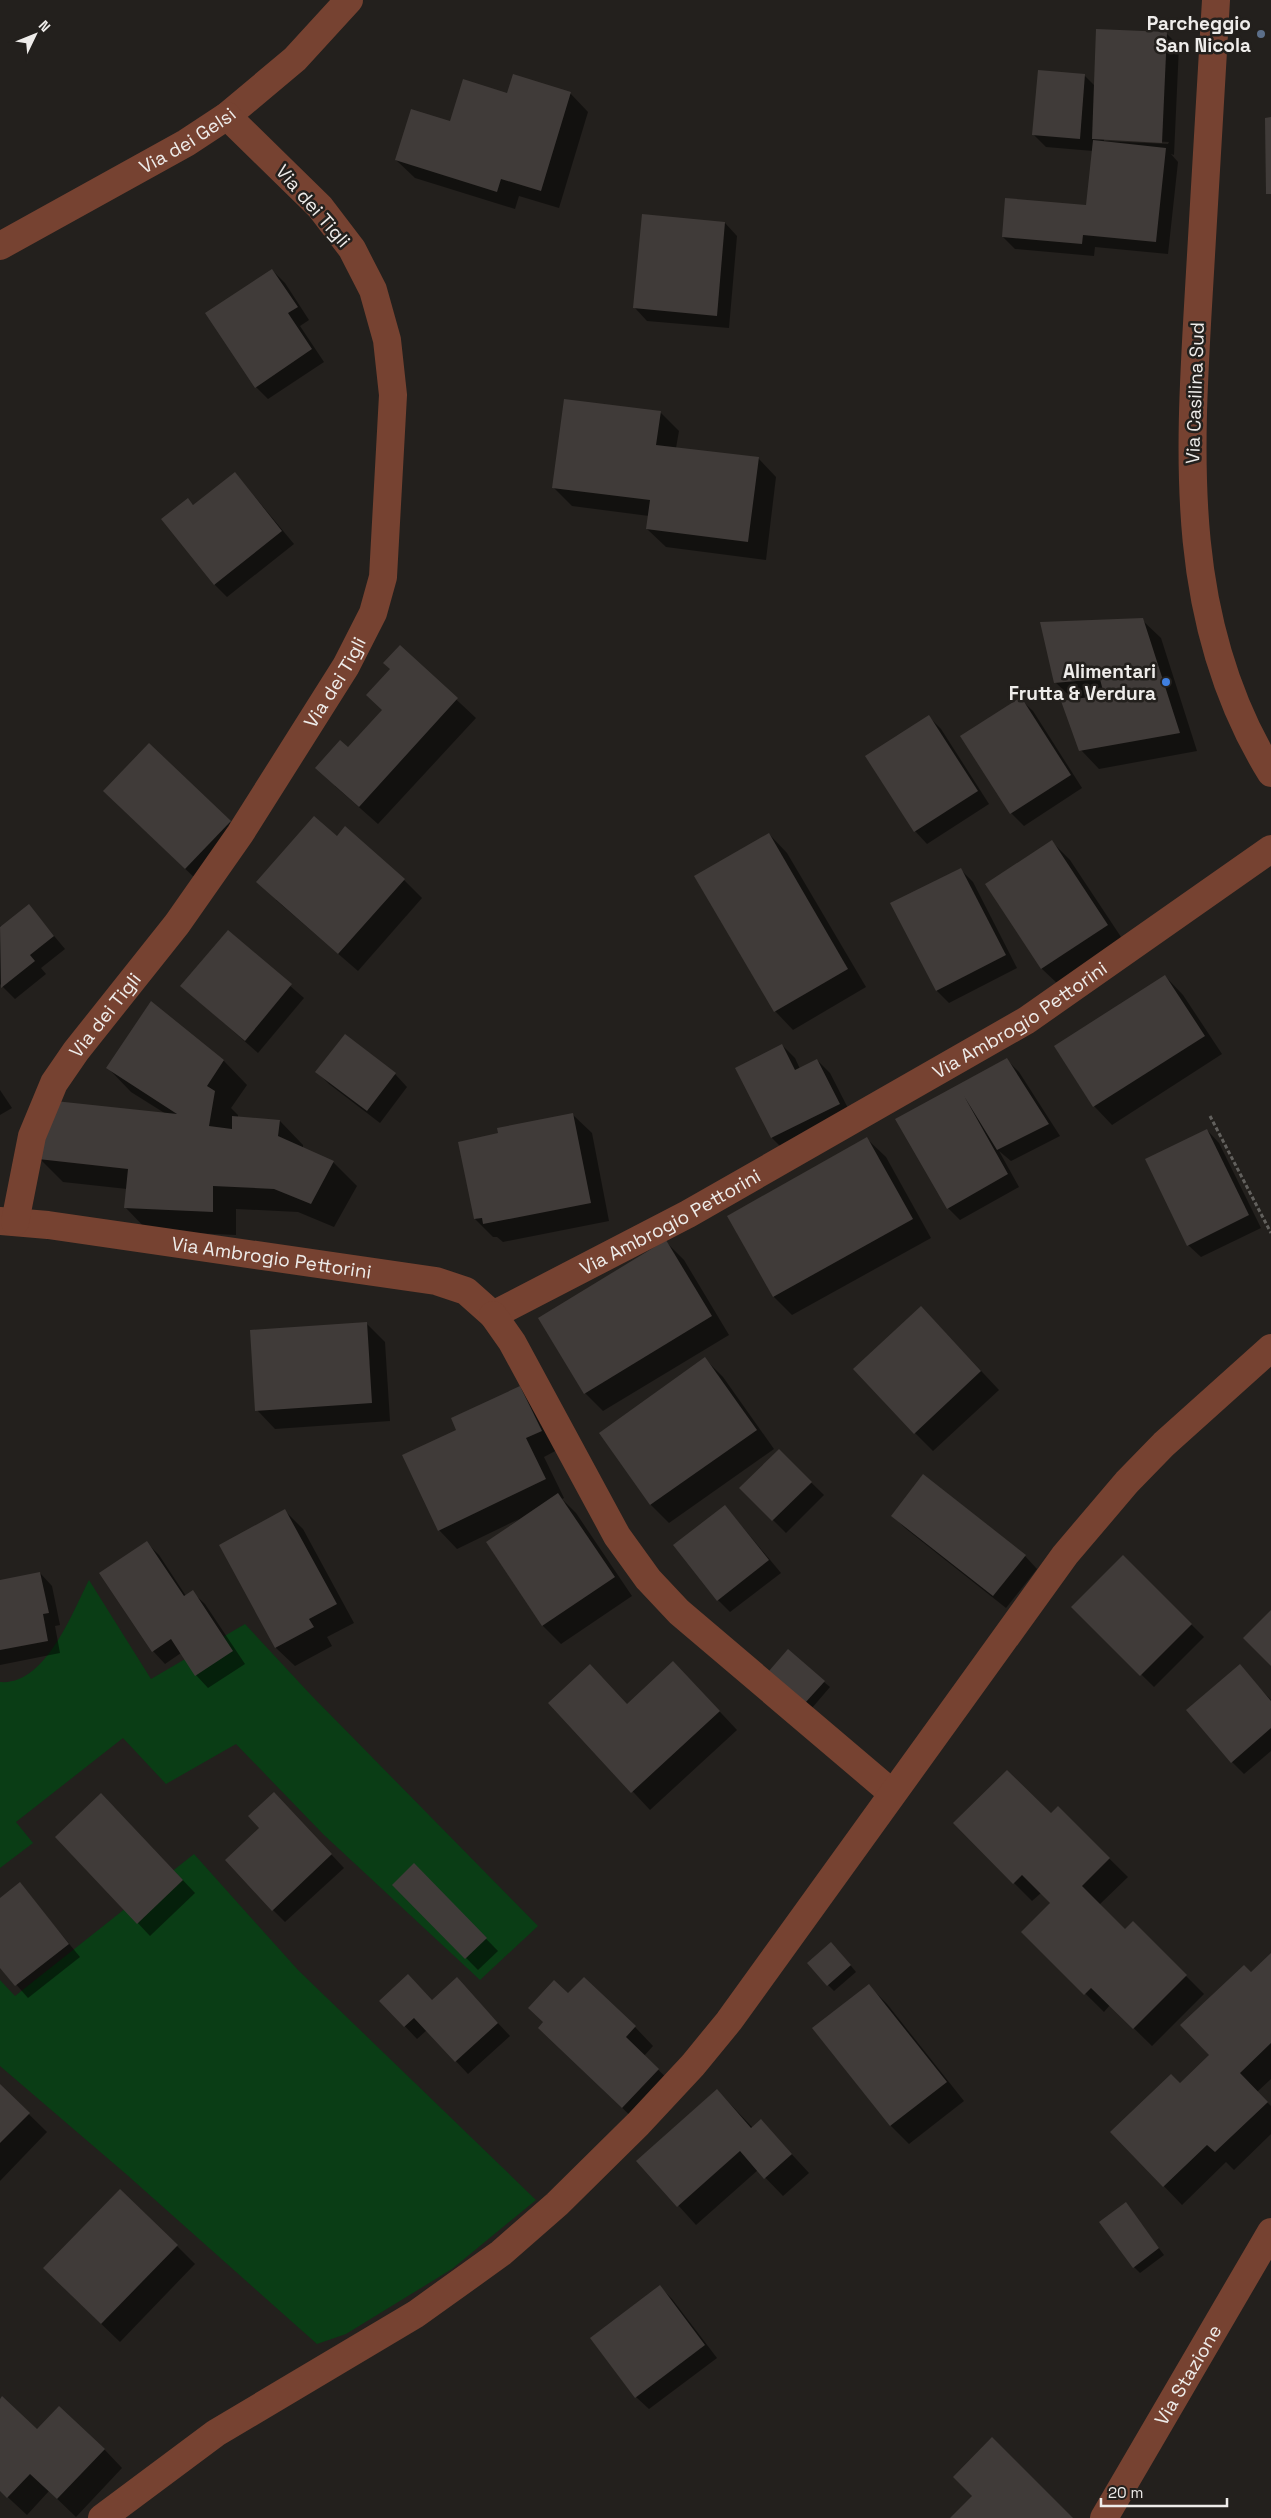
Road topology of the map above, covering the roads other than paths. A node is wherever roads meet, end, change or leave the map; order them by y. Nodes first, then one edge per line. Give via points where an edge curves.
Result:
1 (349, 0) edge
2 (1216, 0) edge
3 (227, 116) junction
4 (0, 246) edge
5 (1267, 762) edge
6 (1271, 848) edge
7 (8, 1222) edge
8 (492, 1315) junction
9 (1271, 1348) edge
10 (892, 1793) junction
11 (1271, 2232) edge
12 (102, 2518) edge
13 (1104, 2518) edge

1 - 3 street, Via dei Gelsi via 295,59
2 - 5 street, Via Casilina Sud via 1192,404 1192,509 1199,572 1214,643 1227,684
3 - 4 street, Via dei Gelsi via 186,143
3 - 7 street, Via dei Tigli via 320,207 352,249 372,290 387,340 393,395 383,577 374,613 346,666 240,834 177,924 54,1083 32,1136
6 - 8 street, Via Ambrogio Pettorini via 1027,1020 688,1214
7 - 8 street, Via Ambrogio Pettorini via 436,1282 466,1291
8 - 10 street via 516,1350 602,1510 648,1579 679,1612
9 - 10 street via 1164,1444 1096,1517 1034,1596
10 - 12 street via 710,2045 638,2124 538,2222 484,2267 416,2314 216,2433
11 - 13 street, Via Stazione

